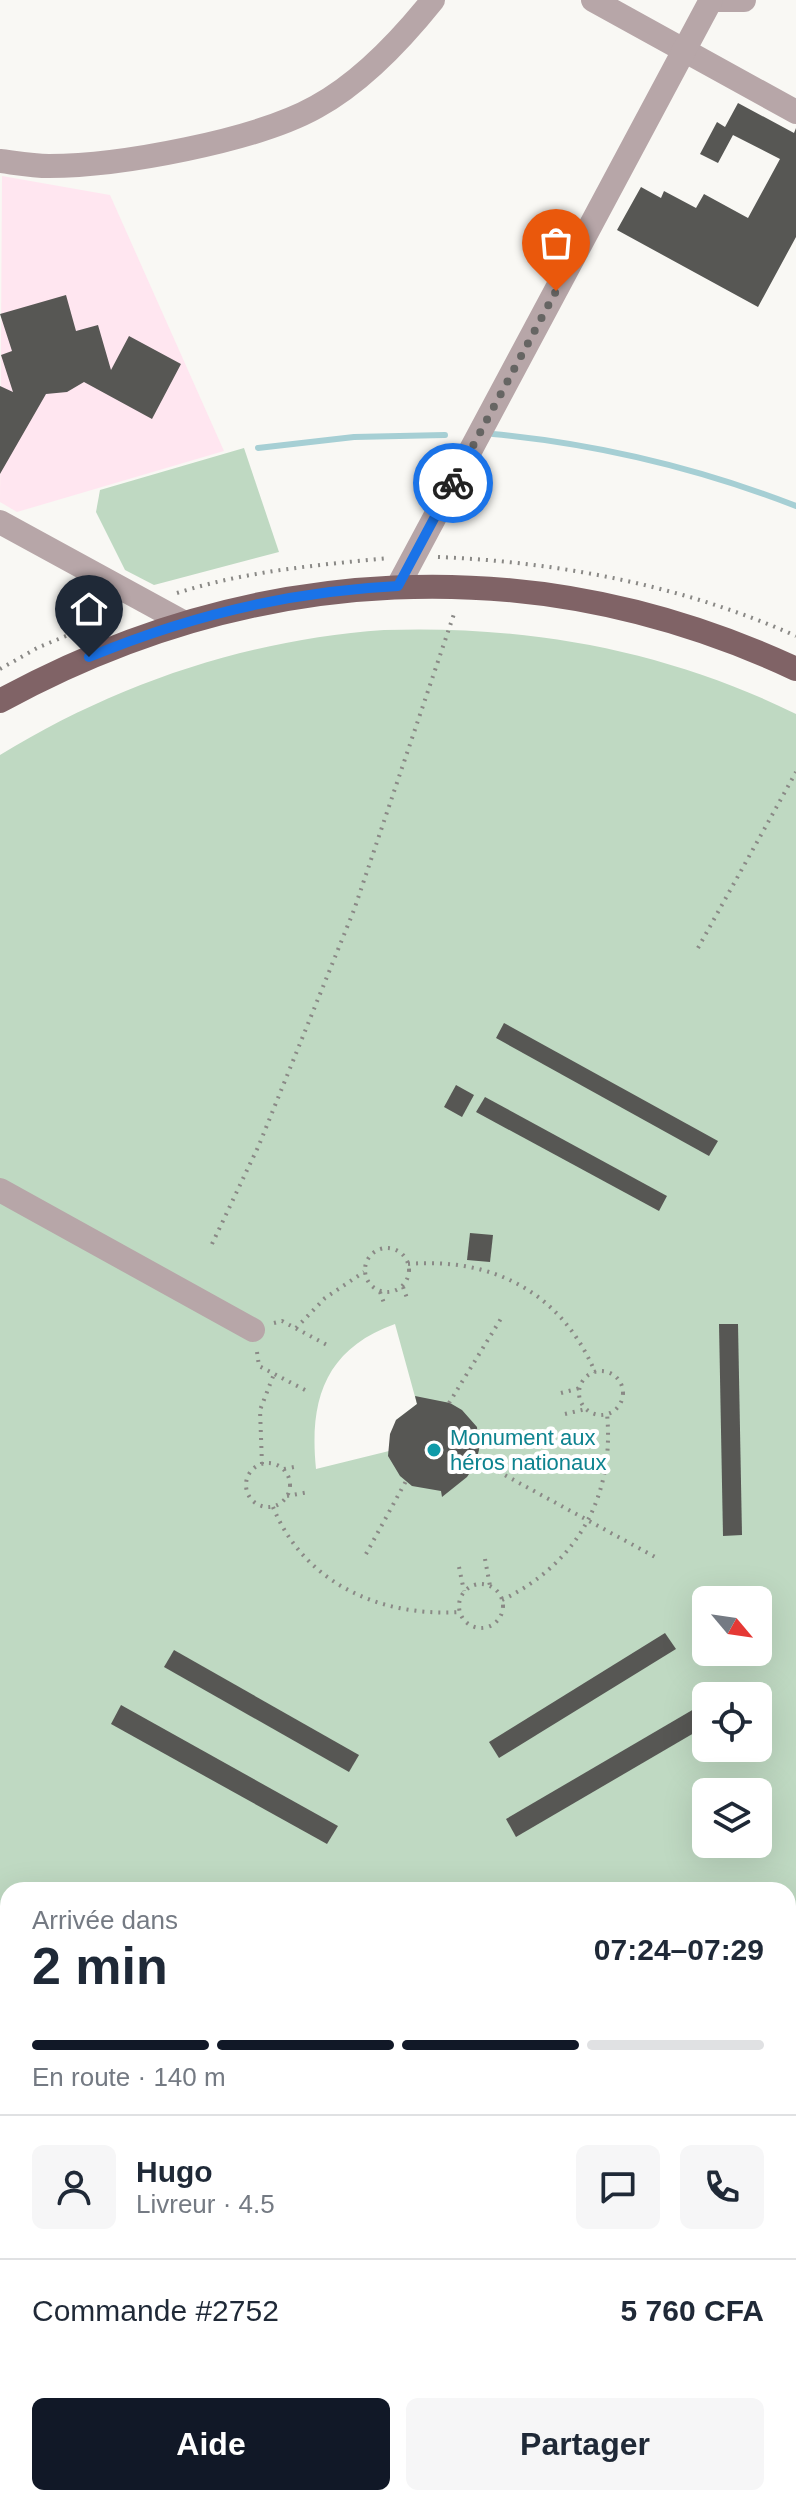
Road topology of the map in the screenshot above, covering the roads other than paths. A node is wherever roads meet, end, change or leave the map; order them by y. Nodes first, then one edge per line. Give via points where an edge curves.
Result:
1 (433, 0) edge
2 (593, 0) edge
3 (711, 0) edge
4 (718, 0) edge
5 (744, 0) edge
6 (684, 51) junction
7 (796, 112) edge
8 (0, 161) edge
9 (0, 522) edge
10 (398, 586) junction
11 (183, 622) junction
12 (796, 669) edge
13 (0, 701) edge
14 (0, 1190) edge
15 (253, 1330) road end

1 - 8 street via 363,73 316,108 231,139 140,157 48,166
2 - 6 street
3 - 6 street
4 - 5 street
6 - 7 street
6 - 10 street
9 - 11 street
10 - 11 main road via 278,599
10 - 12 main road via 546,594 633,611
11 - 13 main road via 89,657
14 - 15 street

